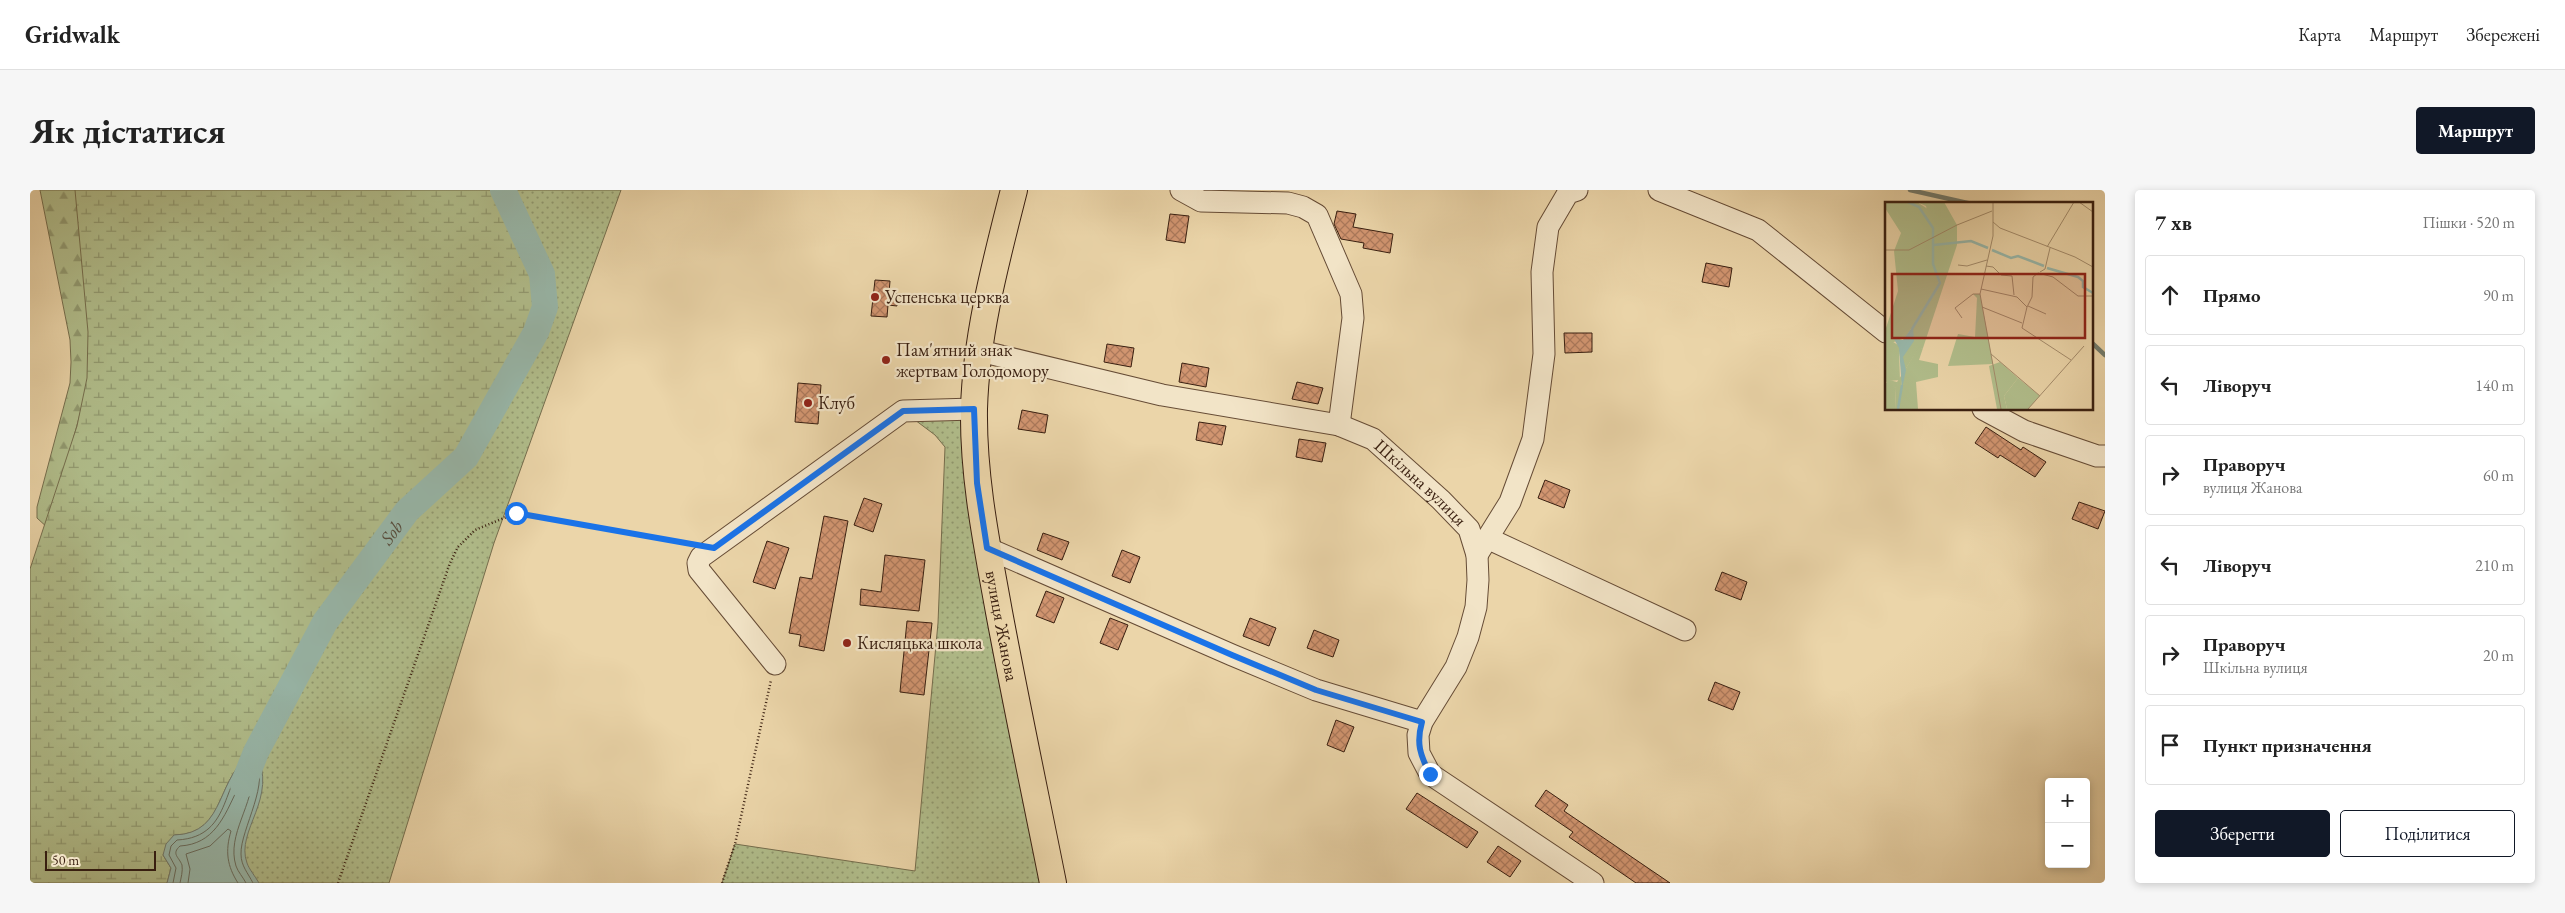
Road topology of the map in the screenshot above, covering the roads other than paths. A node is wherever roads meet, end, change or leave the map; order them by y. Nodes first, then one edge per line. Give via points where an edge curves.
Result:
1 (1014, 190) edge
2 (1181, 190) edge
3 (1577, 190) edge
4 (1659, 190) edge
5 (1885, 331) edge
6 (980, 351) junction
7 (974, 409) junction
8 (1985, 410) edge
9 (1339, 424) junction
10 (2105, 456) edge
11 (1482, 547) junction
12 (987, 548) junction
13 (1685, 630) dead end
14 (775, 664) road end
15 (1422, 722) junction
16 (1053, 883) edge
17 (1593, 883) edge

1 - 6 main road, вулиця Жанова via 996,260
2 - 9 street via 1200,201 1288,203 1316,214 1352,294 1353,318
3 - 11 street via 1568,193 1548,227 1542,272 1544,354 1533,439 1510,502
4 - 5 street via 1758,230
6 - 7 main road, вулиця Жанова
6 - 9 street, Шкільна вулиця via 1162,395
7 - 12 main road, вулиця Жанова via 977,483
7 - 14 street via 903,411 699,560 699,570
8 - 10 street via 2024,431
9 - 11 street, Шкільна вулиця via 1373,440 1441,500
11 - 13 street
11 - 15 street, Шкільна вулиця via 1476,607 1468,637 1456,667
12 - 15 street via 1316,690
12 - 16 main road, вулиця Жанова
15 - 17 street, Шкільна вулиця via 1418,735 1419,754 1430,774

